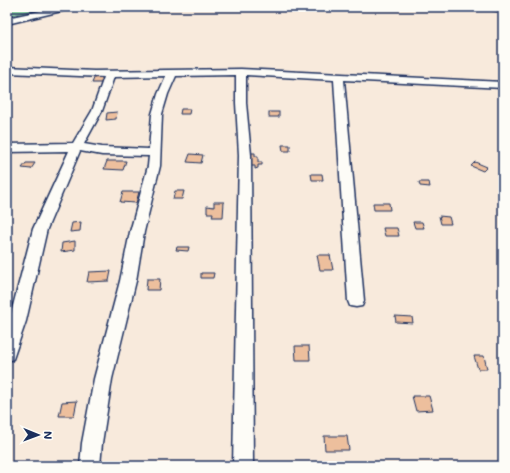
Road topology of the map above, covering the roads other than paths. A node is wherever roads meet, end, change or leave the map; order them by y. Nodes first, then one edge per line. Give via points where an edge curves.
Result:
1 (70, 7) edge
2 (492, 7) edge
3 (503, 10) edge
4 (7, 21) edge
5 (7, 70) edge
6 (173, 72) junction
7 (240, 72) junction
8 (110, 73) junction
9 (339, 77) junction
10 (503, 85) edge
11 (77, 147) junction
12 (7, 148) edge
13 (154, 154) junction
14 (356, 301) dead end
15 (7, 354) edge
16 (90, 466) edge
17 (243, 466) edge

1 - 4 street
2 - 3 street
5 - 8 street
6 - 7 street
6 - 8 street
6 - 13 street via 157,114
7 - 9 street
7 - 17 street via 245,155
8 - 11 street via 97,111
9 - 10 street
9 - 14 street
11 - 12 street
11 - 13 street
11 - 15 street via 40,229 18,321
13 - 16 street via 149,189 103,379

